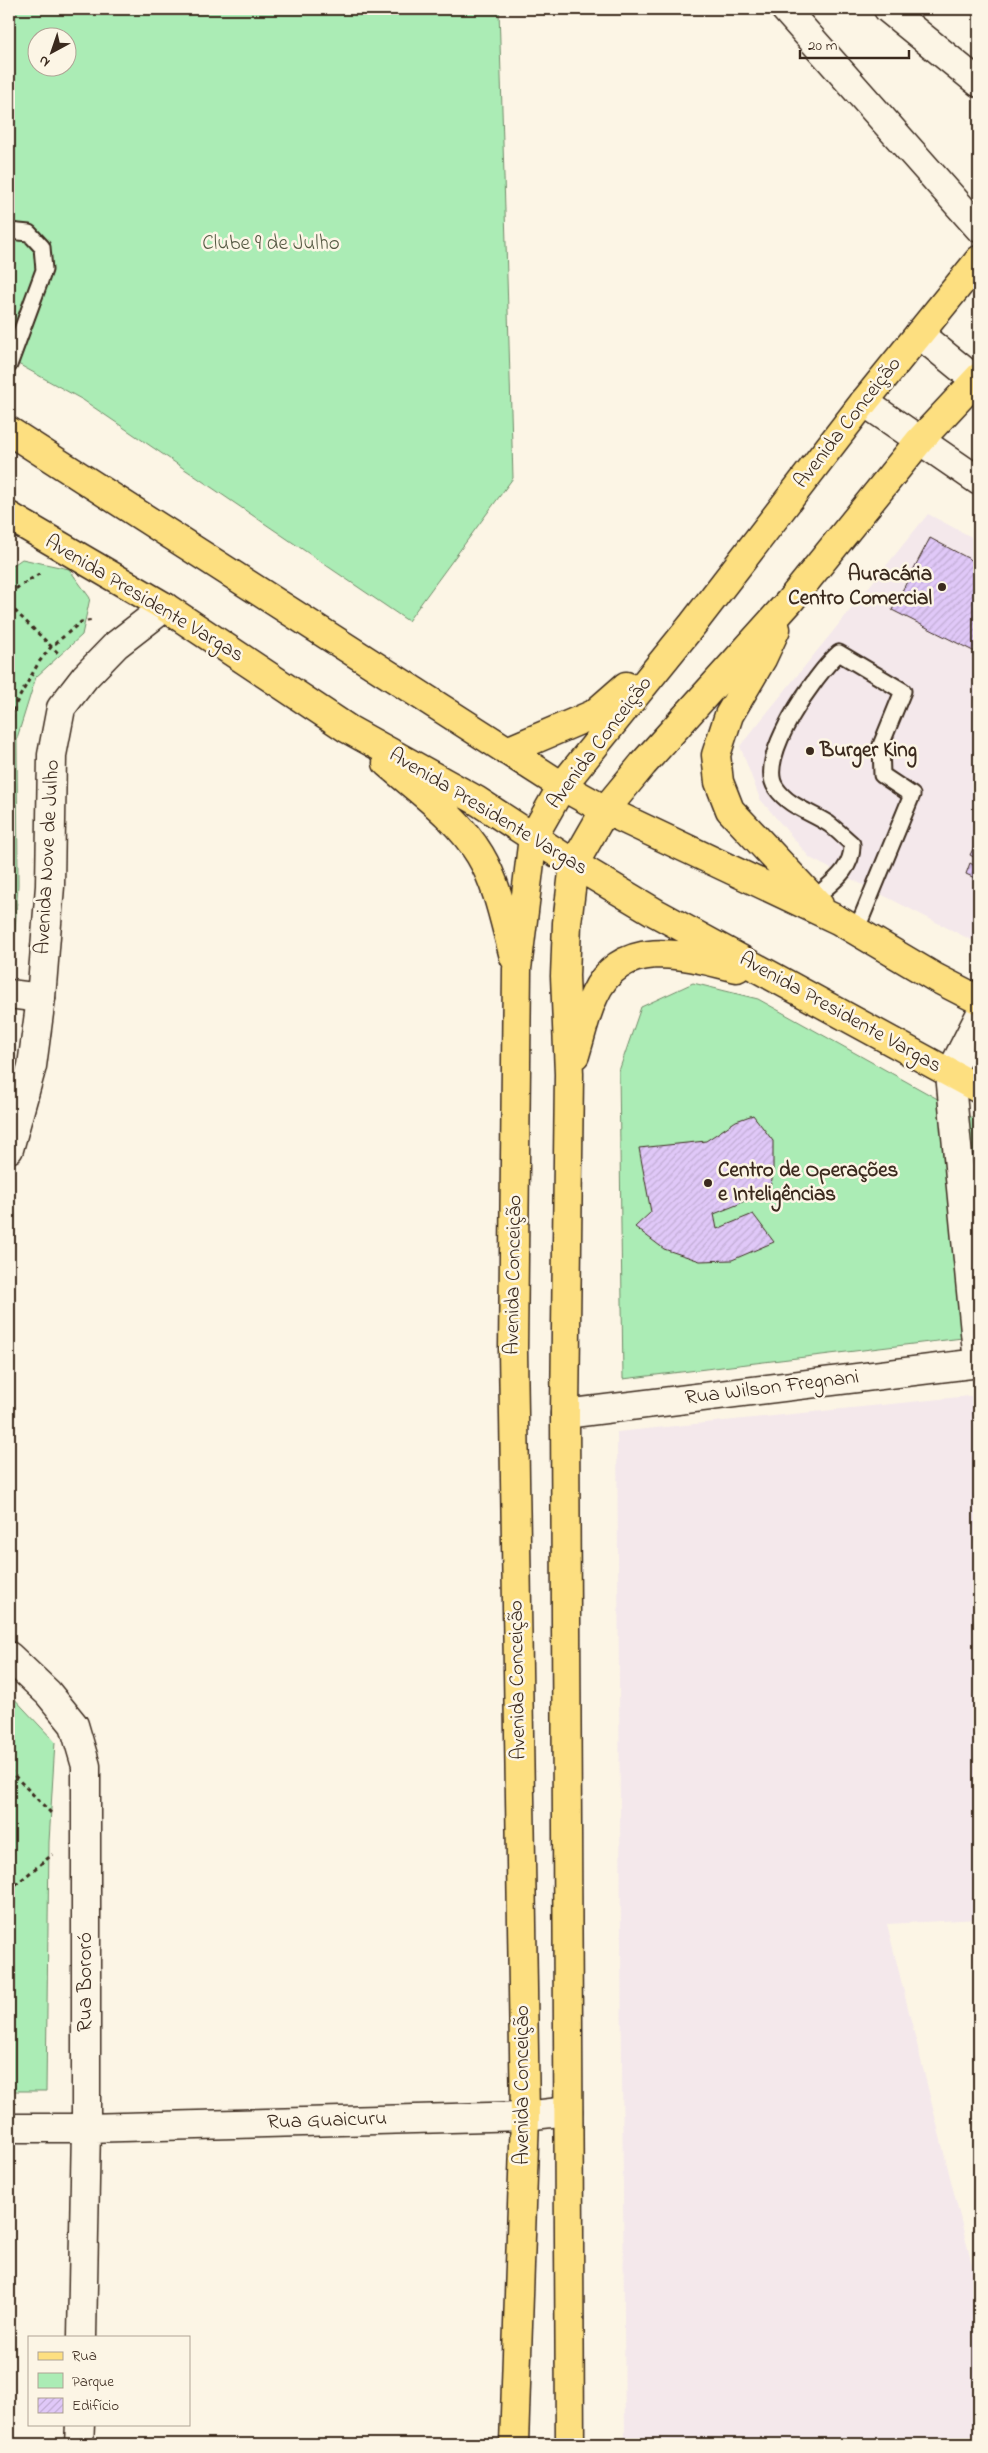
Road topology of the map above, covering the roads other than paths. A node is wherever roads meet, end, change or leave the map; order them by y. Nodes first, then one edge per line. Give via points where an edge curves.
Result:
1 (785, 9) edge
2 (888, 9) edge
3 (979, 83) edge
4 (979, 228) edge
5 (9, 231) edge
6 (979, 260) edge
7 (919, 334) junction
8 (9, 366) edge
9 (978, 380) edge
10 (864, 402) junction
11 (9, 431) edge
12 (920, 440) junction
13 (979, 481) edge
14 (11, 522) edge
15 (789, 602) junction
16 (166, 607) junction
17 (693, 624) junction
18 (348, 729) junction
19 (507, 751) junction
20 (562, 786) junction
21 (605, 810) junction
22 (533, 837) junction
23 (574, 864) junction
24 (813, 899) junction
25 (847, 926) junction
26 (517, 968) junction
27 (775, 977) junction
28 (9, 994) edge
29 (41, 998) junction
30 (979, 1000) edge
31 (979, 1017) edge
32 (569, 1074) junction
33 (950, 1074) junction
34 (979, 1088) edge
35 (9, 1149) edge
36 (979, 1363) edge
37 (565, 1414) junction
38 (9, 1656) edge
39 (568, 2111) junction
40 (524, 2116) junction
41 (9, 2128) edge
42 (86, 2128) junction
43 (82, 2336) edge
44 (80, 2426) edge
45 (79, 2444) edge
46 (514, 2444) edge
47 (570, 2444) edge

1 - 4 street
2 - 3 street
5 - 8 lane via 29,233 42,248 44,270
6 - 7 main road, Avenida Conceição
7 - 9 street
7 - 10 main road, Avenida Conceição
9 - 12 main road, Avenida Conceição
10 - 12 street
10 - 17 main road, Avenida Conceição
11 - 19 main road
12 - 13 street
12 - 15 main road, Avenida Conceição
14 - 16 main road, Avenida Presidente Vargas
15 - 21 main road, Avenida Conceição
15 - 24 main road via 762,659 729,716 716,755 719,782 730,810
16 - 18 main road, Avenida Presidente Vargas
16 - 29 street, Avenida Nove de Julho via 116,645 61,708 52,755 50,886
17 - 19 main road via 594,714
17 - 20 main road, Avenida Conceição
18 - 22 main road, Avenida Presidente Vargas via 476,800
18 - 26 main road via 460,827 480,855 493,883
19 - 20 main road
20 - 21 main road
20 - 22 main road, Avenida Conceição
21 - 23 main road, Avenida Conceição
21 - 25 main road
22 - 23 main road, Avenida Presidente Vargas
22 - 26 main road, Avenida Conceição
23 - 27 main road, Avenida Presidente Vargas
23 - 32 main road, Avenida Conceição via 565,976
24 - 25 main road
24 - 25 lane via 841,874 852,858 852,844 830,825 794,805 775,787 771,772 778,743 798,704 838,653 903,691 881,744 882,775 912,795
25 - 30 main road
26 - 40 main road, Avenida Conceição via 513,1351
27 - 32 main road via 676,954 645,954 620,964 605,978 594,996
27 - 33 main road, Avenida Presidente Vargas
28 - 29 street
29 - 35 street, Avenida Nove de Julho via 32,1066
31 - 33 street
32 - 37 main road, Avenida Conceição
33 - 34 main road, Avenida Presidente Vargas
33 - 36 street
36 - 37 street, Rua Wilson Fregnani
37 - 39 main road, Avenida Conceição
38 - 42 street, Rua Bororó via 48,1693 74,1725 86,1766
39 - 40 street, Rua Guaicuru
39 - 47 main road, Avenida Conceição
40 - 42 street, Rua Guaicuru
40 - 46 main road, Avenida Conceição
41 - 42 street, Rua Guaicuru
42 - 43 street, Rua Bororó
44 - 45 street

